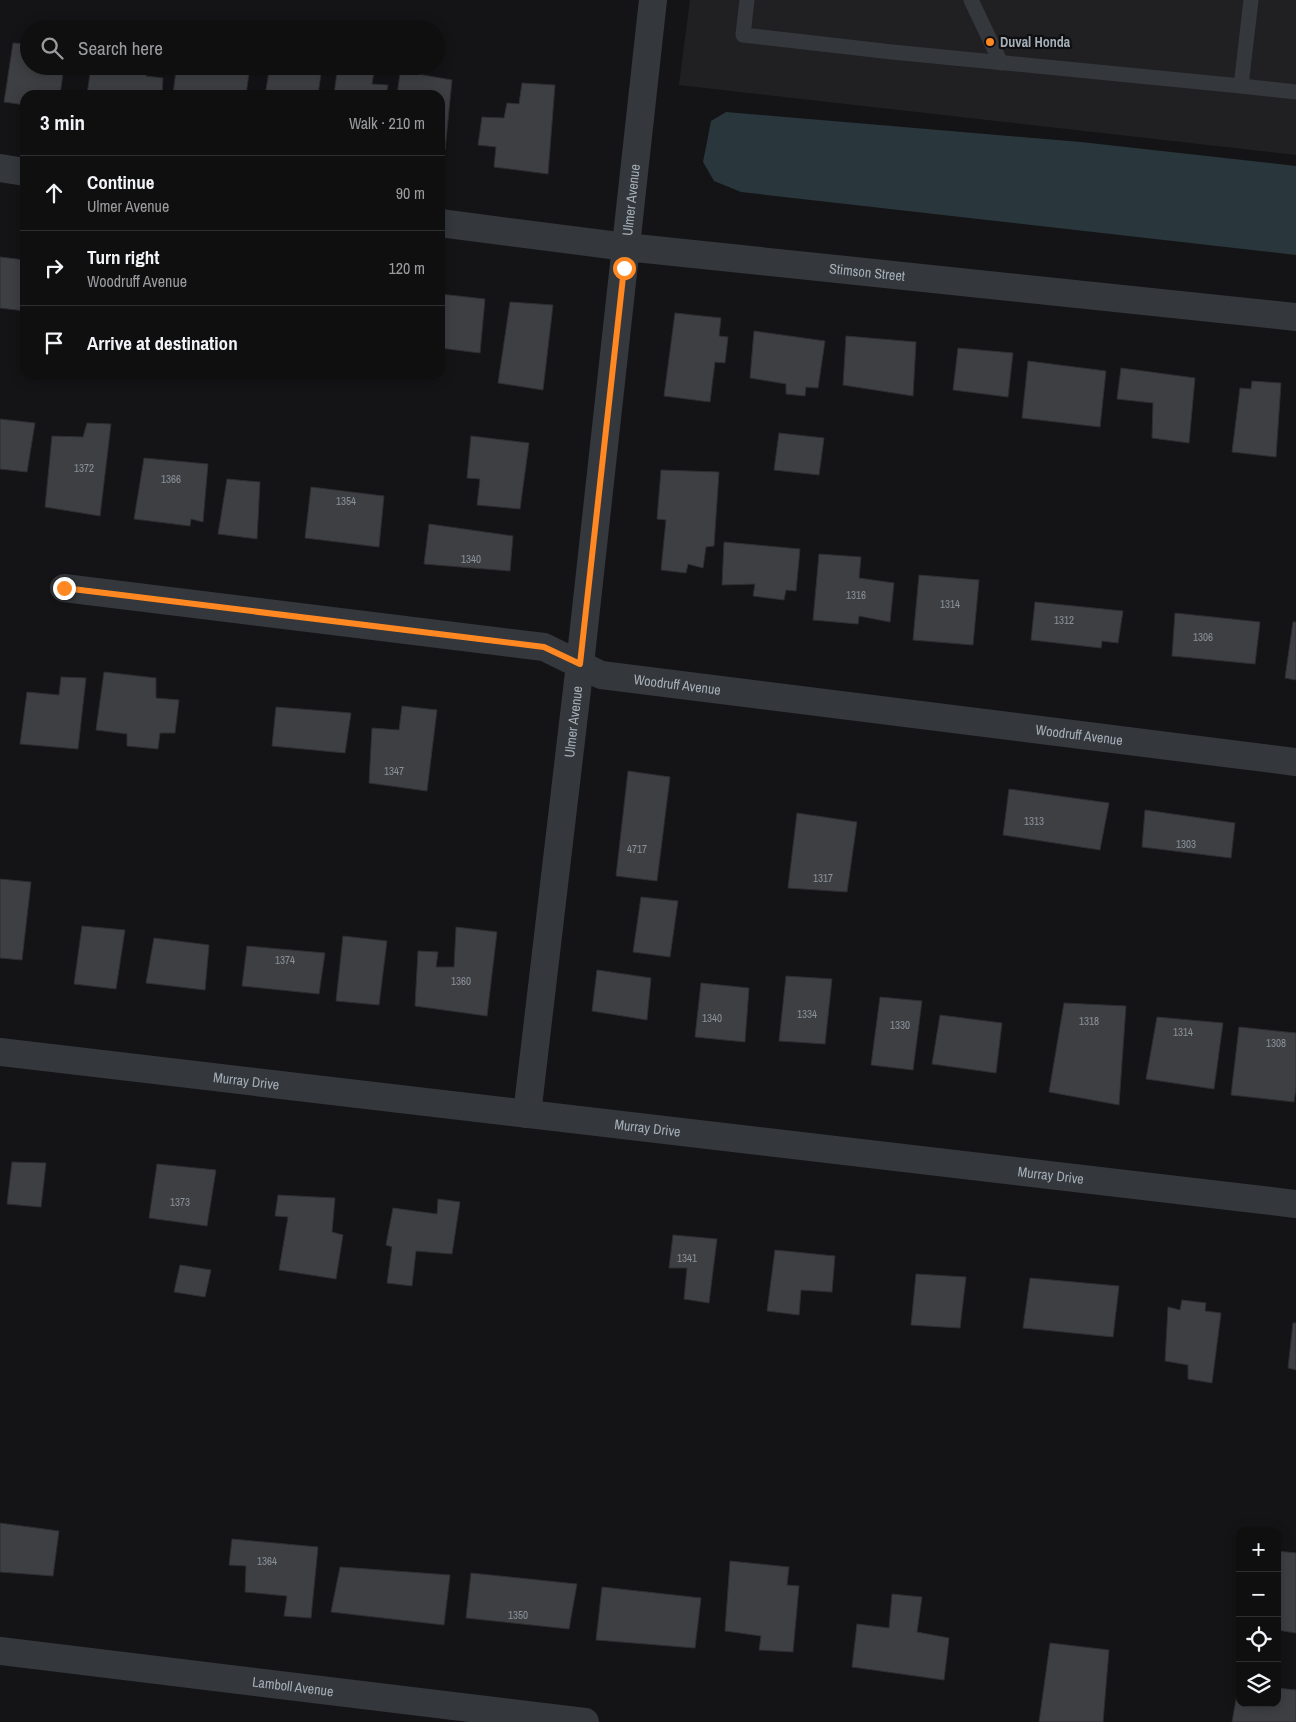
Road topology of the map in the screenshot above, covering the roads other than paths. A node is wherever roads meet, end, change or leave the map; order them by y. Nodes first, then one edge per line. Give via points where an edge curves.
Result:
1 (652, 0) edge
2 (747, 0) edge
3 (971, 0) edge
4 (1251, 0) edge
5 (1001, 63) junction
6 (1241, 86) junction
7 (1296, 92) edge
8 (0, 168) edge
9 (20, 171) edge
10 (445, 224) edge
11 (626, 247) junction
12 (1296, 317) edge
13 (64, 588) dead end
14 (580, 664) junction
15 (1296, 762) edge
16 (0, 1052) edge
17 (527, 1114) junction
18 (1296, 1204) edge
19 (0, 1651) edge
20 (584, 1722) edge

1 - 11 street, Ulmer Avenue
2 - 5 lane via 744,35
3 - 5 lane
4 - 6 lane
5 - 6 lane
6 - 7 lane
8 - 9 street
10 - 11 street, Stimson Street
11 - 12 street, Stimson Street
11 - 14 street, Ulmer Avenue
13 - 14 street, Woodruff Avenue via 544,647
14 - 15 street, Woodruff Avenue via 601,676
14 - 17 street, Ulmer Avenue
16 - 17 street, Murray Drive
17 - 18 street, Murray Drive
19 - 20 street, Lamboll Avenue

